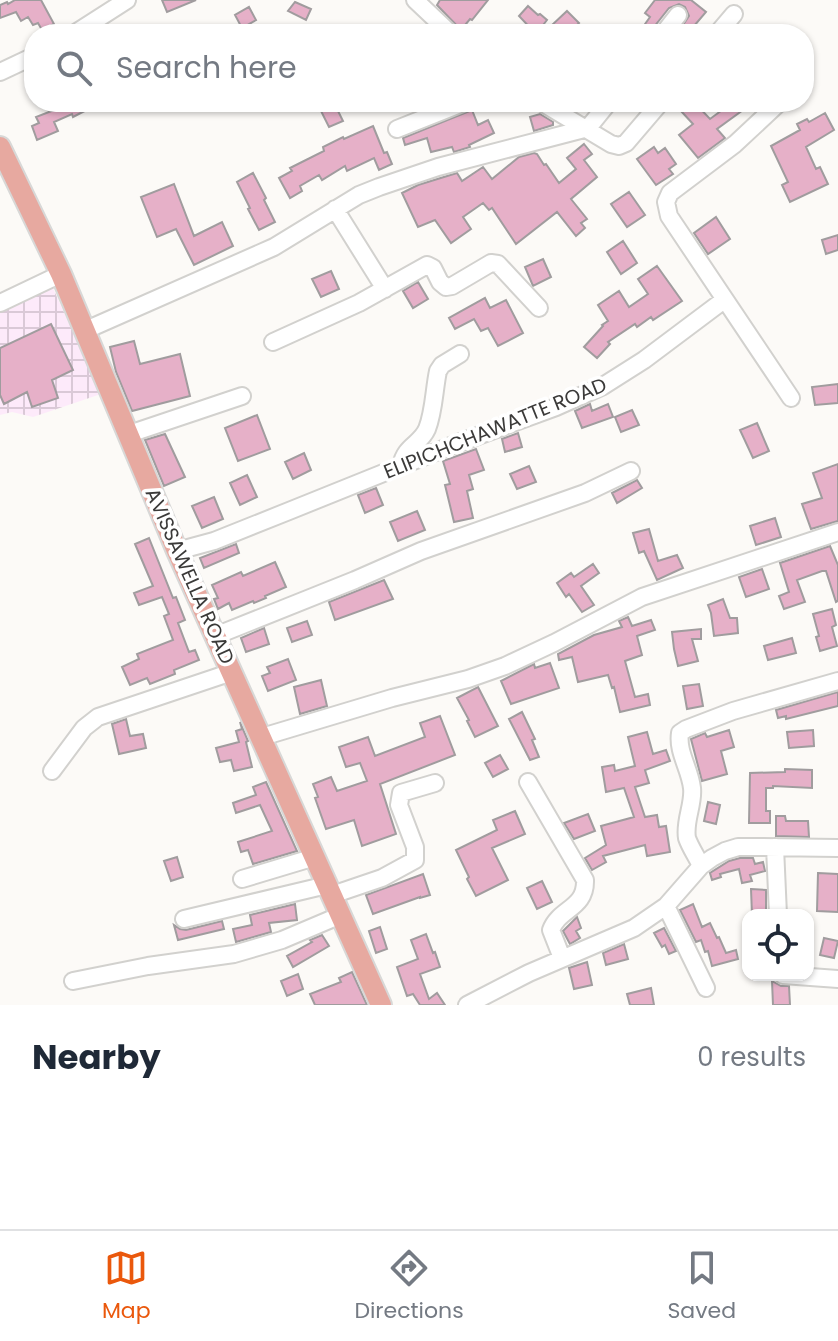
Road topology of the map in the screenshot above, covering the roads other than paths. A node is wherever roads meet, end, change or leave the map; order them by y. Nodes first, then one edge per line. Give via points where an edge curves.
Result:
1 (127, 0) edge
2 (415, 0) edge
3 (734, 14) dead end
4 (678, 15) dead end
5 (90, 24) edge
6 (440, 24) edge
7 (671, 24) edge
8 (726, 24) edge
9 (24, 62) edge
10 (0, 72) edge
11 (440, 112) edge
12 (559, 112) edge
13 (601, 112) edge
14 (652, 112) edge
15 (769, 112) edge
16 (588, 128) junction
17 (397, 129) dead end
18 (0, 147) edge
19 (335, 209) junction
20 (61, 274) junction
21 (385, 289) junction
22 (724, 300) junction
23 (0, 303) edge
24 (539, 308) dead end
25 (86, 330) junction
26 (273, 342) dead end
27 (460, 354) dead end
28 (242, 396) dead end
29 (791, 398) dead end
30 (129, 434) junction
31 (401, 466) junction
32 (631, 471) dead end
33 (838, 532) edge
34 (177, 551) junction
35 (215, 636) junction
36 (232, 672) junction
37 (838, 681) edge
38 (262, 737) junction
39 (52, 771) dead end
40 (528, 782) dead end
41 (435, 783) dead end
42 (775, 847) junction
43 (838, 848) edge
44 (315, 857) junction
45 (701, 866) junction
46 (242, 879) dead end
47 (330, 890) junction
48 (666, 906) junction
49 (778, 909) edge
50 (341, 915) junction
51 (184, 919) dead end
52 (562, 958) junction
53 (814, 977) edge
54 (838, 979) edge
55 (73, 981) dead end
56 (706, 988) dead end
57 (381, 1005) edge
58 (467, 1005) edge

1 - 5 street
2 - 6 street
3 - 8 street
4 - 7 street
9 - 10 street
11 - 17 street
12 - 16 street
13 - 16 street
14 - 16 street via 619,146
15 - 22 street via 670,193 666,202 669,216
16 - 19 street via 411,175
18 - 20 main road, AVISSAWELLA ROAD
19 - 21 street
19 - 25 street via 274,247
20 - 23 street
20 - 25 main road, AVISSAWELLA ROAD
21 - 24 street via 427,265 446,287 491,263 498,264
21 - 26 street
22 - 29 street
22 - 31 street, ELIPICHCHAWATTE ROAD via 603,386
25 - 30 main road, AVISSAWELLA ROAD
27 - 31 street via 438,371 428,427 407,450
28 - 30 street
30 - 34 main road, AVISSAWELLA ROAD
31 - 34 street, ELIPICHCHAWATTE ROAD
32 - 35 street
33 - 38 street via 642,597 505,666
34 - 35 main road, AVISSAWELLA ROAD
35 - 36 main road, AVISSAWELLA ROAD
36 - 38 main road, AVISSAWELLA ROAD
36 - 39 street via 98,717
37 - 45 street via 733,711 680,733 693,794 688,838
38 - 44 main road, AVISSAWELLA ROAD
40 - 52 street via 585,880 582,898 551,930
41 - 47 street via 401,793 399,805 415,860 382,878
42 - 43 street
42 - 45 street via 738,847
42 - 49 street
44 - 46 street
44 - 47 main road, AVISSAWELLA ROAD
45 - 48 street
47 - 50 main road, AVISSAWELLA ROAD
47 - 51 street
48 - 52 street via 634,928
48 - 56 street
50 - 55 street via 234,954
50 - 57 main road, AVISSAWELLA ROAD
52 - 58 street
53 - 54 street

